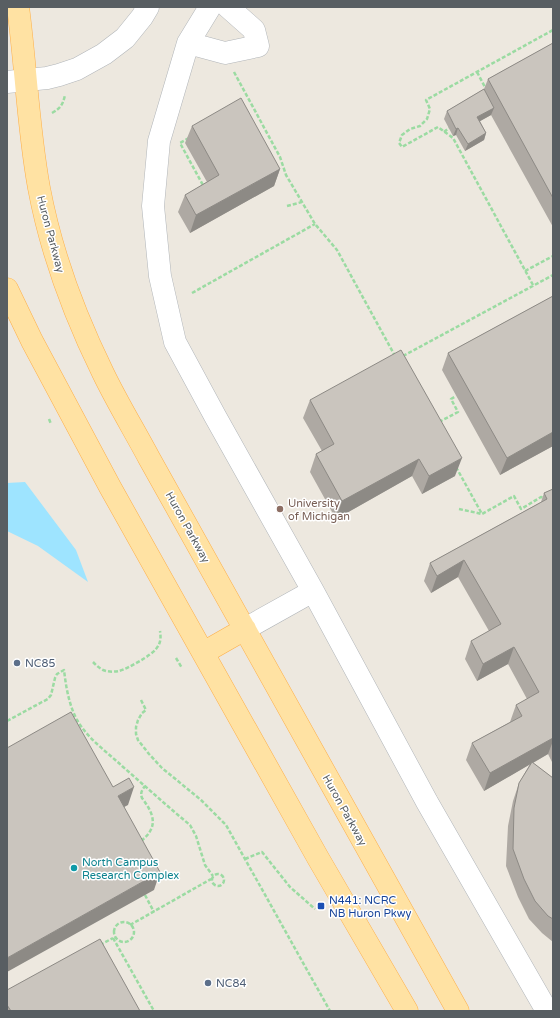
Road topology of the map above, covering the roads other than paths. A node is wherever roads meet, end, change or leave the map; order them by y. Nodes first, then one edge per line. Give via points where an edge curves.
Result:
1 (18, 7) edge
2 (148, 7) edge
3 (210, 7) edge
4 (228, 7) edge
5 (188, 43) junction
6 (16, 81) edge
7 (7, 289) edge
8 (313, 591) junction
9 (245, 629) junction
10 (203, 652) junction
11 (407, 1011) edge
12 (458, 1011) edge
13 (547, 1011) edge

1 - 6 main road, Huron Parkway
2 - 6 street via 125,38 104,54 60,75
3 - 5 street
4 - 5 street via 254,30 258,46 225,54
5 - 8 street via 160,140 153,206 160,276 175,342
6 - 9 main road, Huron Parkway via 39,189 67,291 103,374
7 - 10 main road via 110,488
8 - 9 street
8 - 13 street via 427,802
9 - 10 main road
9 - 12 main road, Huron Parkway
10 - 11 main road

